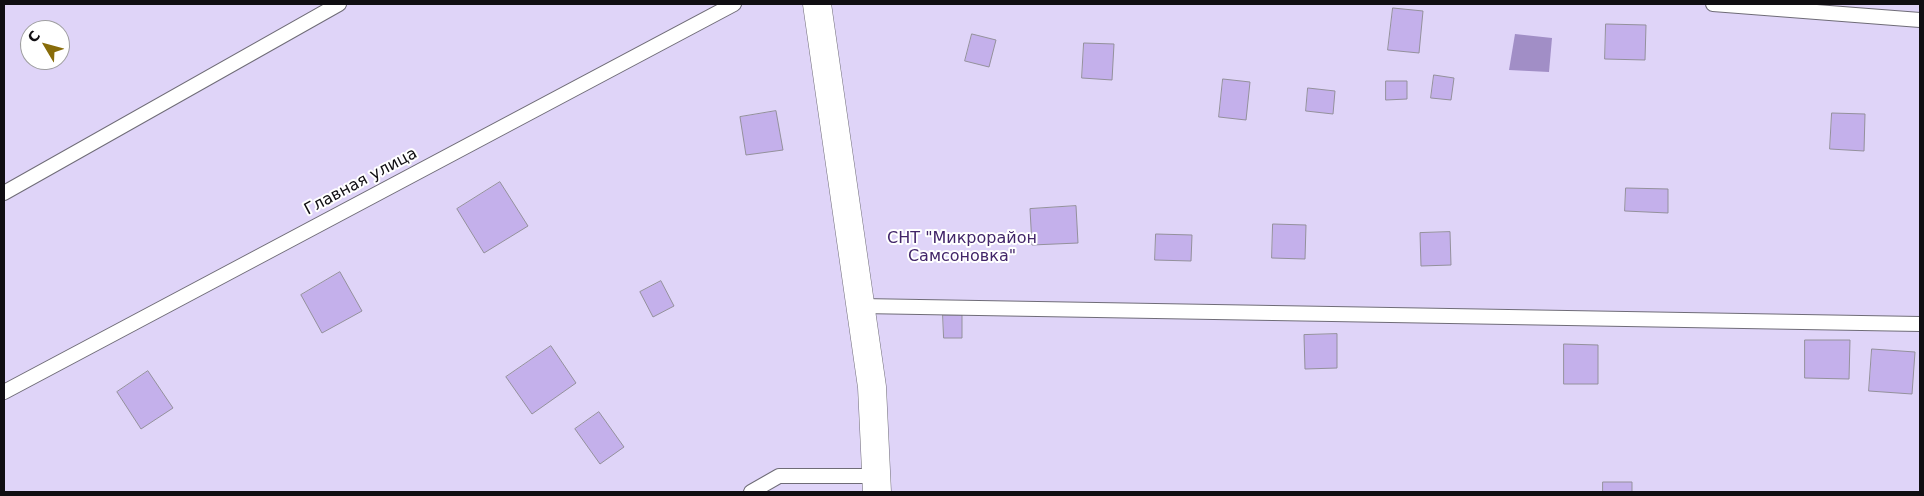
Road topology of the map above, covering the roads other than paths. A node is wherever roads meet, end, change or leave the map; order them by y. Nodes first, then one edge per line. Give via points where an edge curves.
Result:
1 (339, 4) edge
2 (734, 4) edge
3 (818, 4) edge
4 (1713, 4) edge
5 (1920, 20) edge
6 (4, 193) edge
7 (861, 306) junction
8 (1920, 324) edge
9 (4, 392) edge
10 (877, 484) edge
11 (751, 492) edge

1 - 6 lane
2 - 9 lane, Главная улица
3 - 7 street
4 - 5 lane
7 - 8 lane
7 - 10 street via 872,386
10 - 11 lane via 780,476

